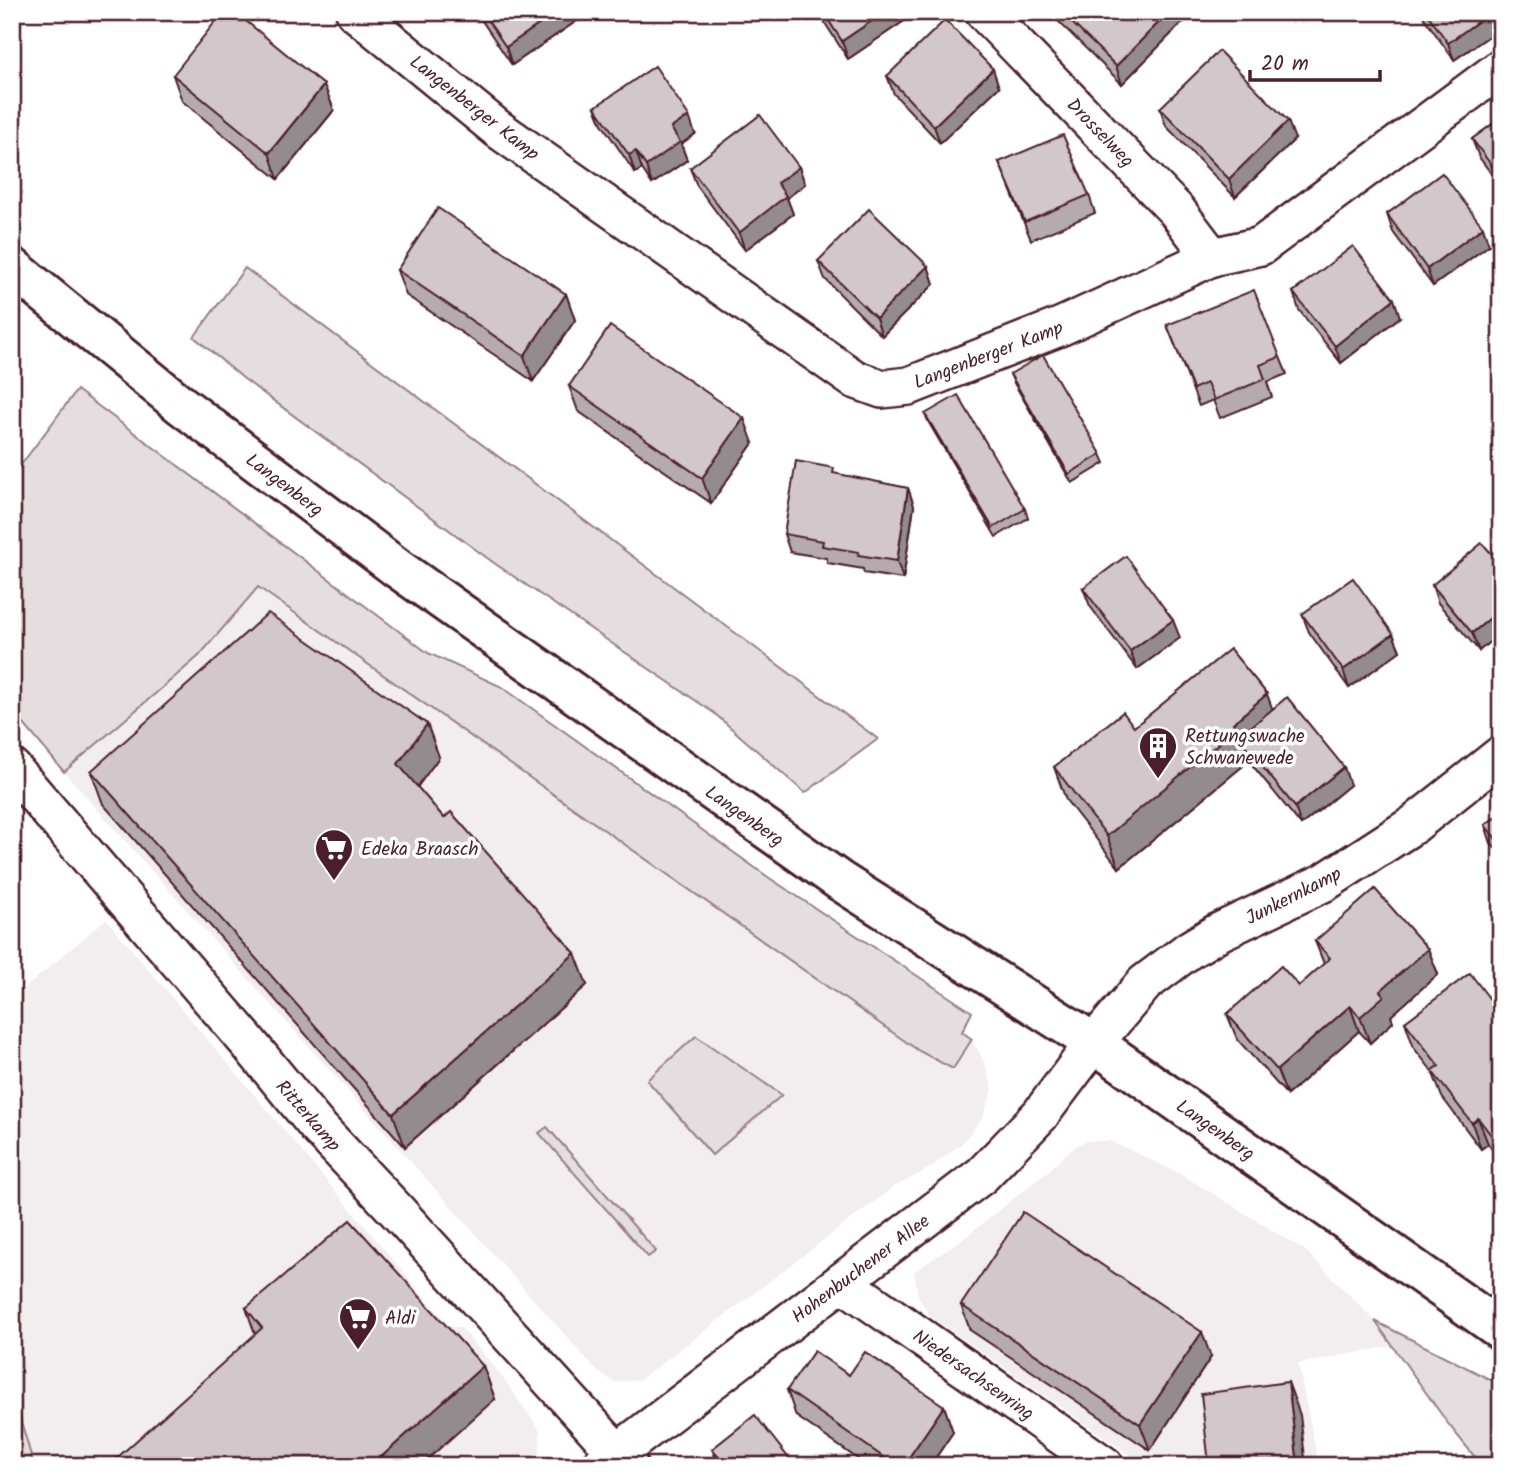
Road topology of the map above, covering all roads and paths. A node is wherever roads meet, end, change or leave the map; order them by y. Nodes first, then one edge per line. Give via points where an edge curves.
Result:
1 (355, 12) edge
2 (984, 12) edge
3 (1501, 68) edge
4 (1212, 257) junction
5 (12, 267) edge
6 (1501, 755) edge
7 (12, 768) edge
8 (1094, 1043) junction
9 (842, 1282) junction
10 (1501, 1330) edge
11 (616, 1461) edge
12 (1105, 1466) edge

1 - 4 street, Langenberger Kamp via 498,129 854,379 883,389 909,386 1062,326
2 - 4 street, Drosselweg via 1177,211
3 - 4 street, Langenberger Kamp via 1261,246
5 - 8 main road, Langenberg via 181,405 397,568 840,881
6 - 8 street, Junkernkamp via 1413,825 1325,882 1189,950 1145,983
7 - 11 street, Ritterkamp via 316,1125
8 - 9 street, Hohenbuchener Allee via 1040,1115 982,1175
8 - 10 main road, Langenberg
9 - 11 street, Hohenbuchener Allee
9 - 12 street, Niedersachsenring

